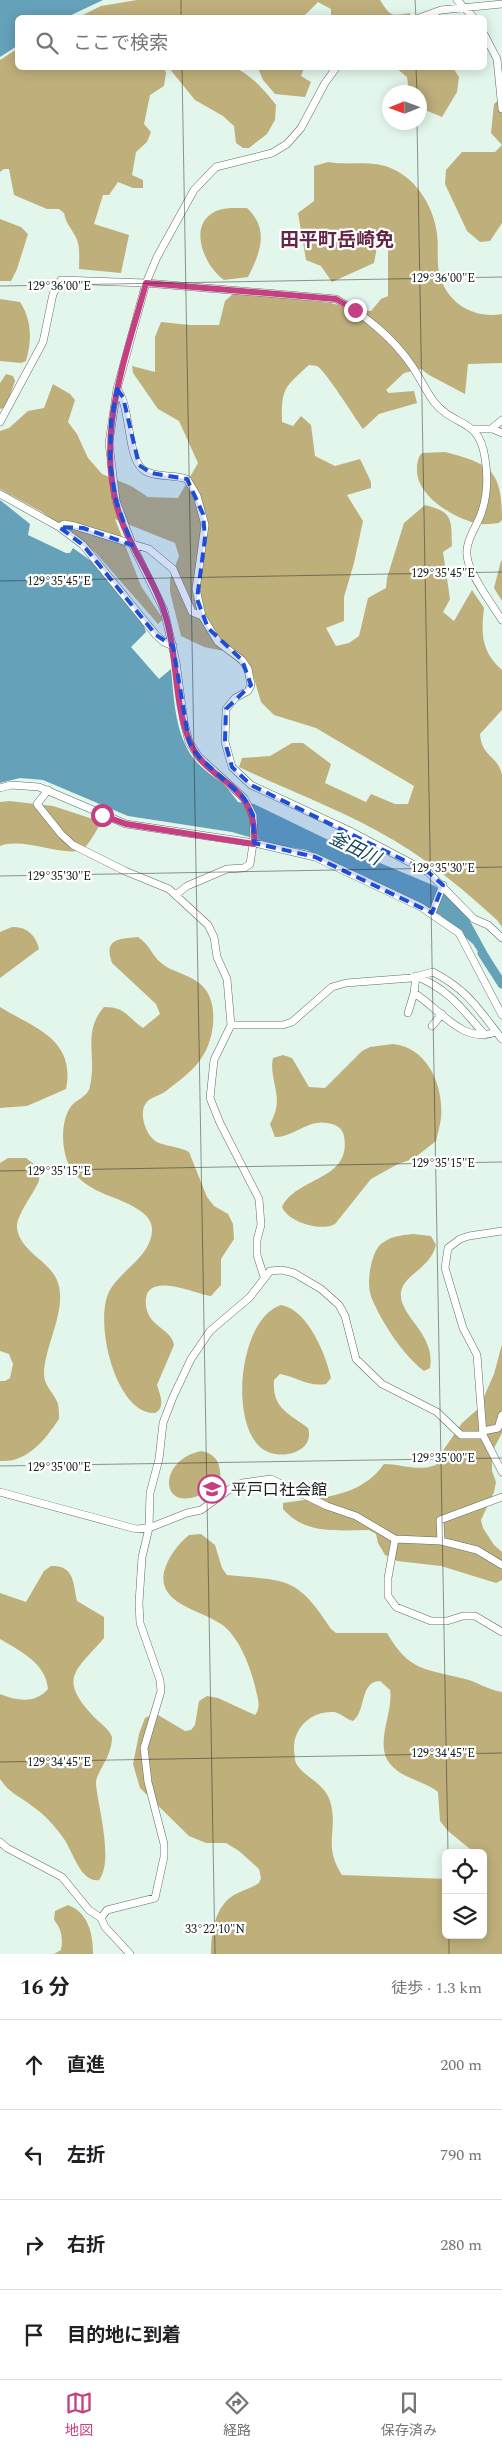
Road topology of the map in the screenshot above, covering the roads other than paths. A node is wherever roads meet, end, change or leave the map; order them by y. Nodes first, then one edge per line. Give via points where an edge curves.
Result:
1 (457, 0) edge
2 (502, 4) edge
3 (465, 6) junction
4 (427, 15) edge
5 (472, 15) edge
6 (487, 39) edge
7 (335, 70) edge
8 (502, 109) edge
9 (146, 283) junction
10 (117, 389) junction
11 (502, 420) edge
12 (0, 422) edge
13 (474, 429) junction
14 (492, 429) junction
15 (502, 433) edge
16 (0, 494) edge
17 (59, 527) junction
18 (132, 544) junction
19 (202, 616) junction
20 (502, 620) edge
21 (173, 646) junction
22 (251, 784) junction
23 (0, 788) edge
24 (48, 790) junction
25 (236, 790) junction
26 (254, 840) junction
27 (443, 888) junction
28 (177, 894) junction
29 (432, 912) junction
30 (502, 938) edge
31 (416, 976) junction
32 (414, 993) junction
33 (408, 1013) dead end
34 (442, 1014) junction
35 (502, 1015) edge
36 (232, 1025) junction
37 (432, 1026) dead end
38 (496, 1032) junction
39 (485, 1035) junction
40 (502, 1040) edge
41 (502, 1231) edge
42 (264, 1276) junction
43 (502, 1415) edge
44 (483, 1433) junction
45 (502, 1472) edge
46 (0, 1492) edge
47 (502, 1497) edge
48 (149, 1528) junction
49 (395, 1540) junction
50 (441, 1540) junction
51 (502, 1565) edge
52 (502, 1632) edge
53 (0, 1842) edge
54 (101, 1918) junction
55 (130, 1954) edge

1 - 3 street
2 - 3 street
3 - 4 street
3 - 5 street
6 - 8 street via 498,58
7 - 9 street via 301,128 287,144 272,153 216,167 202,179 157,257
9 - 10 street
9 - 12 street via 58,282 43,342
9 - 13 street via 336,299 351,307 389,339 446,414
10 - 18 street via 111,422 110,463 116,501
10 - 19 street via 123,397 139,465 151,473 187,479 193,486 203,514 205,538 196,589
11 - 14 street
13 - 14 street
13 - 20 street via 482,444 486,486 480,515 466,552 468,563
14 - 15 street
16 - 17 street
17 - 18 street via 64,524 75,526
17 - 21 street via 84,545 156,635
18 - 19 street via 149,549 174,569 192,612
18 - 21 street via 164,610
19 - 22 street via 218,642 242,660 248,669 251,685 226,709 224,726 232,767
21 - 25 street via 189,742 199,757
22 - 25 street
22 - 27 street via 428,872
23 - 24 street via 26,785
24 - 26 street via 126,824
24 - 28 street via 37,804 73,845
25 - 26 street via 253,815
26 - 28 street via 250,864 244,868 227,869 187,886
26 - 29 street via 315,857
27 - 29 street
27 - 30 street via 474,919 488,925
28 - 36 street via 207,923 214,936 217,957 228,979
29 - 35 street via 459,933
31 - 32 street
31 - 36 street via 332,987 284,1025
31 - 38 street via 433,972 456,984 476,1004
31 - 39 street via 450,994
32 - 33 street
32 - 34 street
34 - 37 street
34 - 39 street via 461,1030
36 - 42 street via 214,1060 210,1098 259,1199 261,1224 257,1255
38 - 39 street
38 - 40 street
41 - 44 street via 460,1239 448,1248 446,1256 445,1268 453,1297 463,1328 477,1355
42 - 44 street via 273,1270 282,1270 302,1276 321,1289 339,1305 345,1316 356,1359 382,1384 437,1412 461,1435
42 - 48 street via 254,1293 202,1341 173,1397 163,1423 159,1460 150,1493
43 - 44 street via 498,1428
44 - 45 street
46 - 48 street via 125,1528
47 - 50 street via 440,1520
48 - 49 street via 201,1510 242,1483 271,1479 356,1516
48 - 54 street via 142,1557 140,1622 161,1691 144,1748 164,1840 164,1857 155,1898 107,1910
49 - 50 street
49 - 52 street via 388,1596 396,1607 431,1621 475,1616
50 - 51 street via 477,1550
53 - 54 street via 62,1877 88,1910
54 - 55 street via 105,1927

